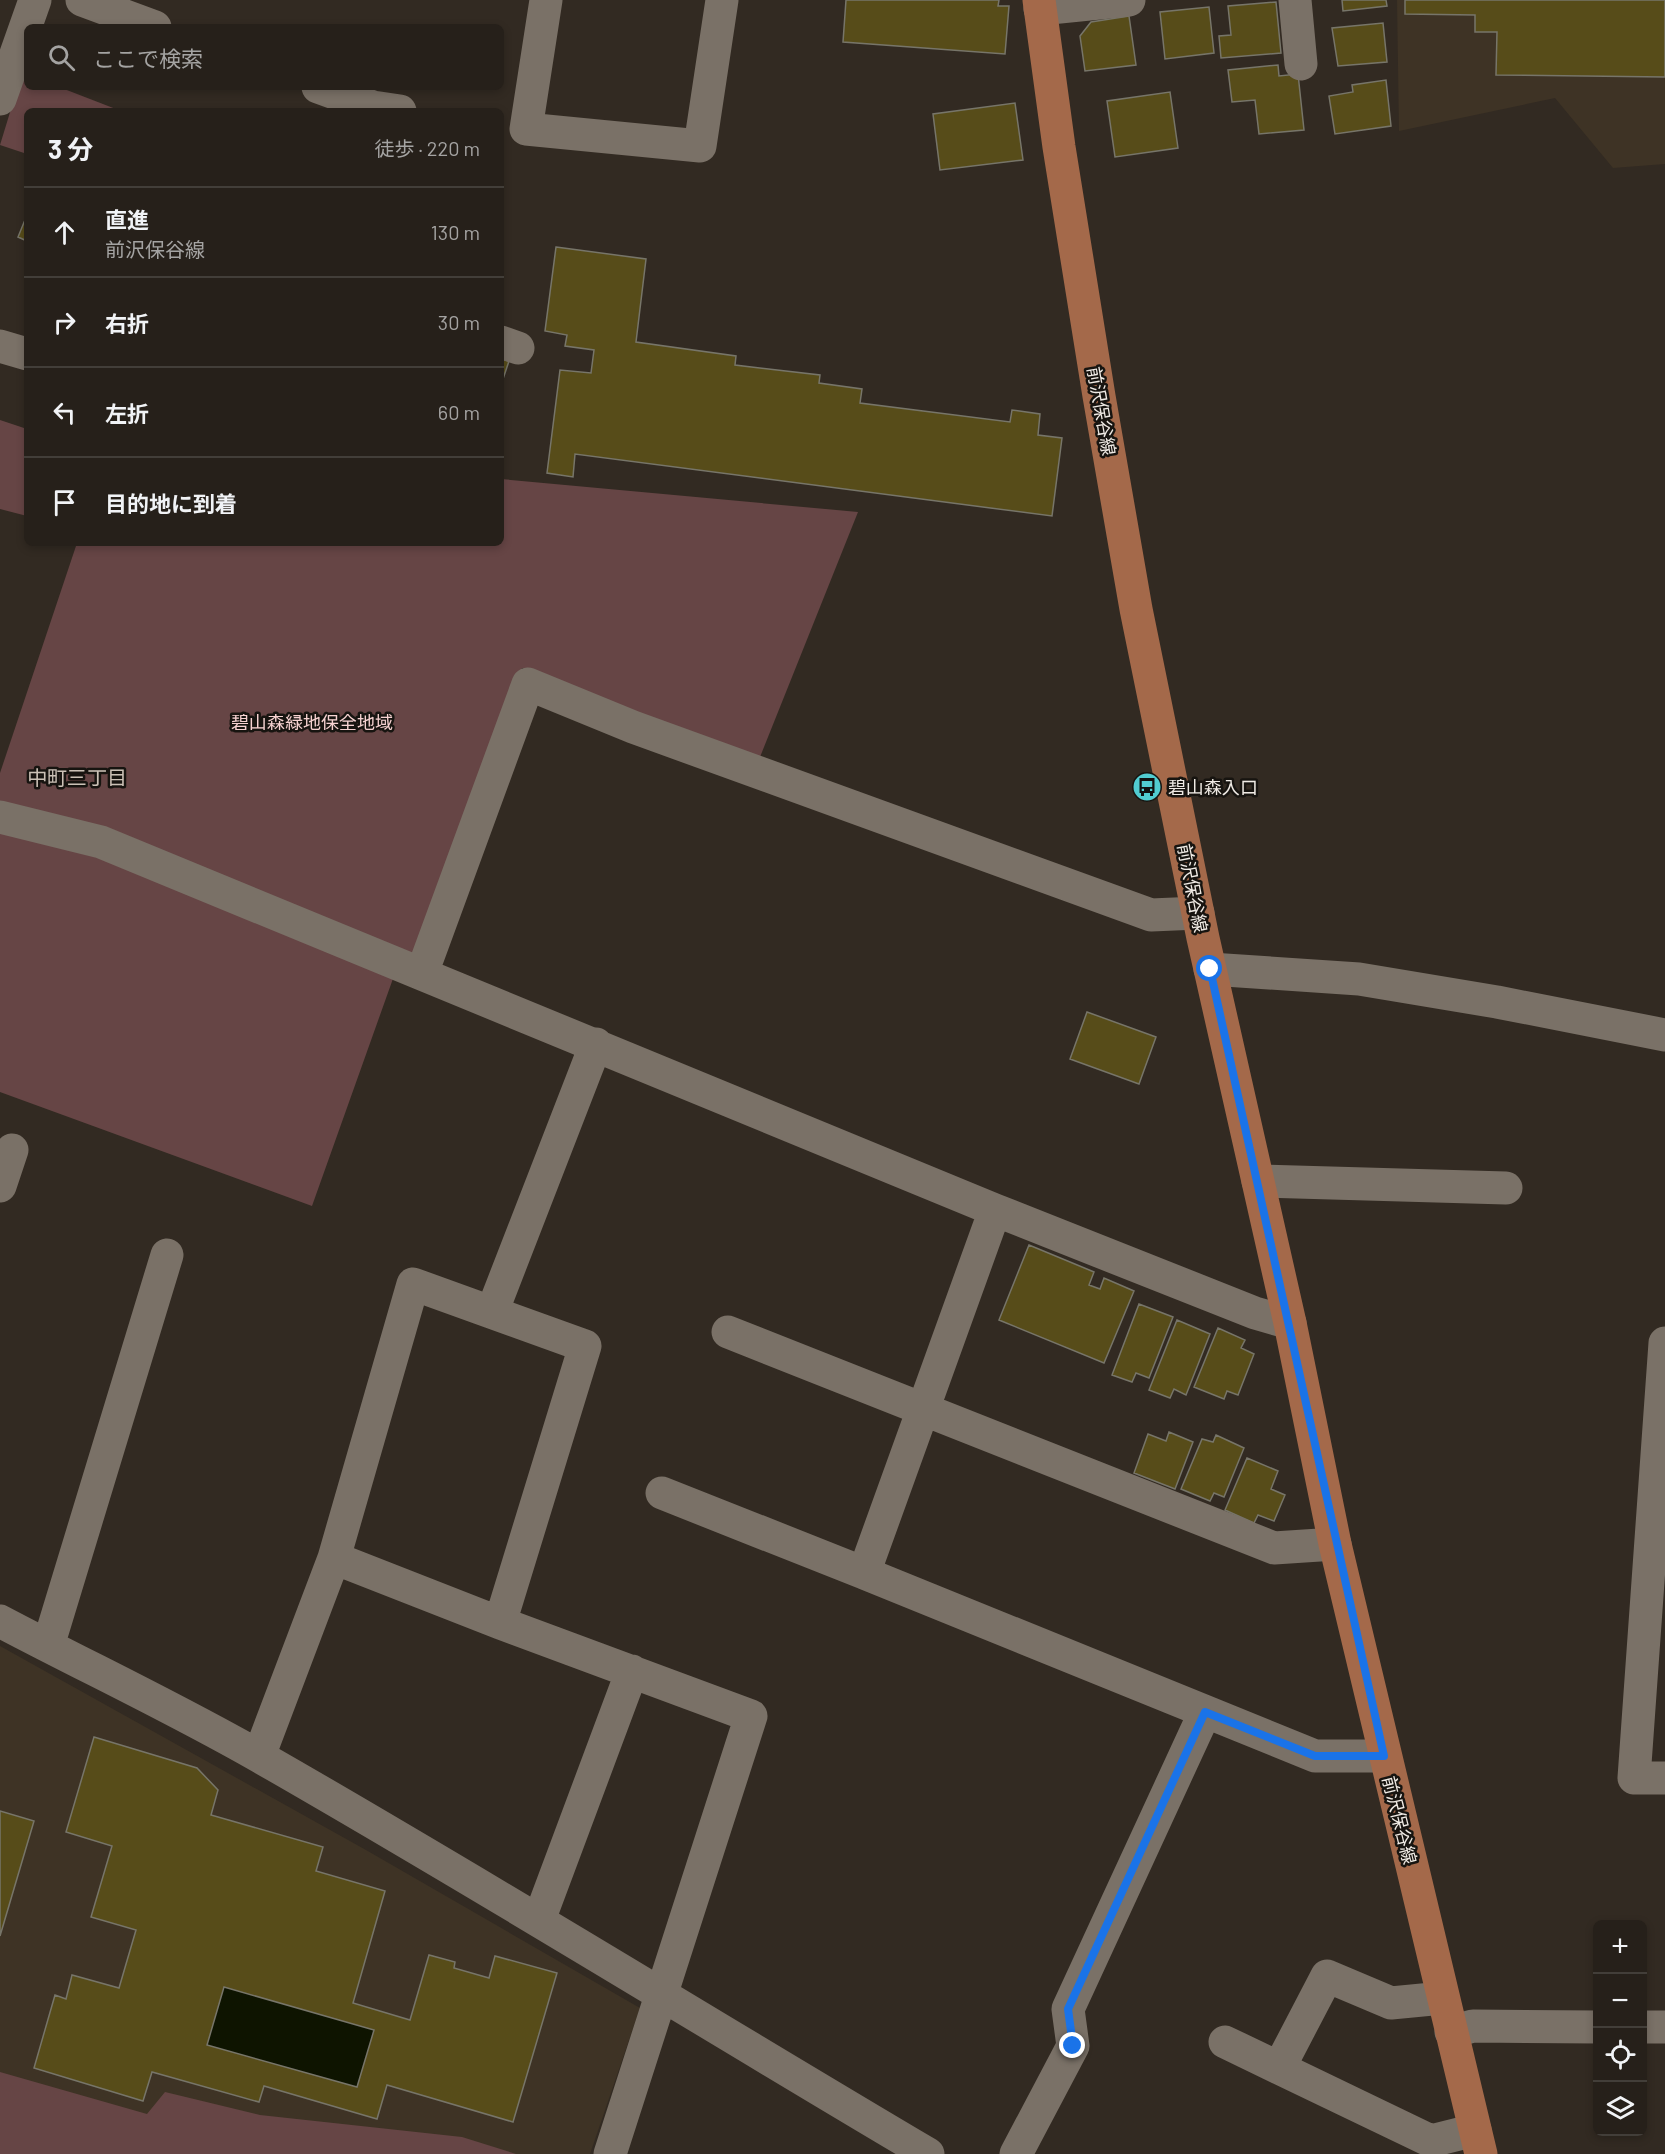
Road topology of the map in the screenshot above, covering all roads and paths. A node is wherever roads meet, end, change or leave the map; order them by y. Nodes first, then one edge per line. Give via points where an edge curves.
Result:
1 (35, 0) edge
2 (82, 0) edge
3 (546, 0) edge
4 (722, 0) edge
5 (1129, 0) edge
6 (1295, 0) edge
7 (1040, 5) edge
8 (147, 24) edge
9 (8, 52) edge
10 (1301, 64) dead end
11 (326, 90) edge
12 (0, 99) edge
13 (376, 108) edge
14 (514, 127) edge
15 (0, 346) edge
16 (24, 353) edge
17 (0, 817) edge
18 (1198, 913) junction
19 (1210, 969) junction
20 (422, 973) junction
21 (1665, 1035) edge
22 (596, 1044) junction
23 (12, 1150) dead end
24 (1258, 1181) junction
25 (0, 1186) edge
26 (1506, 1188) dead end
27 (995, 1210) junction
28 (167, 1255) dead end
29 (492, 1312) junction
30 (1290, 1323) junction
31 (728, 1332) dead end
32 (1665, 1343) edge
33 (922, 1410) junction
34 (662, 1493) dead end
35 (1335, 1544) junction
36 (334, 1558) junction
37 (864, 1573) junction
38 (0, 1621) edge
39 (500, 1623) junction
40 (48, 1646) junction
41 (632, 1671) junction
42 (1205, 1712) junction
43 (260, 1756) junction
44 (1384, 1756) junction
45 (1665, 1778) edge
46 (539, 1920) junction
47 (663, 1997) junction
48 (1443, 1998) junction
49 (1593, 2027) edge
50 (1647, 2027) edge
51 (1665, 2027) edge
52 (1451, 2032) junction
53 (1225, 2042) dead end
54 (1279, 2068) junction
55 (1478, 2142) edge
56 (620, 2151) edge
57 (928, 2154) edge
58 (1016, 2154) edge

1 - 9 street
2 - 8 street
3 - 14 street
4 - 14 street via 700,146
5 - 7 street
6 - 10 street
7 - 18 main road, 前沢保谷線 via 1059,147 1136,609
9 - 12 street
11 - 13 street
15 - 16 street
17 - 20 street via 101,842
18 - 19 main road, 前沢保谷線
18 - 20 street via 1151,915 633,727 528,684
19 - 21 street via 1359,979
19 - 24 main road, 前沢保谷線
20 - 22 street
22 - 27 street
22 - 29 street
23 - 25 street
24 - 26 street
24 - 30 main road, 前沢保谷線
27 - 30 street via 1255,1313
27 - 33 street
28 - 40 street
29 - 36 street via 414,1284
29 - 39 street via 585,1346
30 - 35 main road, 前沢保谷線
31 - 33 street
32 - 45 street via 1634,1778
33 - 35 street via 1274,1548
33 - 37 street
34 - 37 street
35 - 44 main road, 前沢保谷線
36 - 39 street
36 - 43 street
37 - 42 street
38 - 40 street
39 - 41 street
40 - 43 street
41 - 46 street
41 - 47 street via 751,1716
42 - 44 street via 1315,1756
42 - 58 street via 1068,2009 1073,2046
43 - 46 street
44 - 48 main road, 前沢保谷線
46 - 47 street
47 - 56 street
47 - 57 street
48 - 52 main road, 前沢保谷線
48 - 54 street via 1391,2003 1327,1976
49 - 52 street via 1473,2026
50 - 51 street
52 - 55 main road, 前沢保谷線
53 - 54 street
54 - 55 street via 1431,2141

